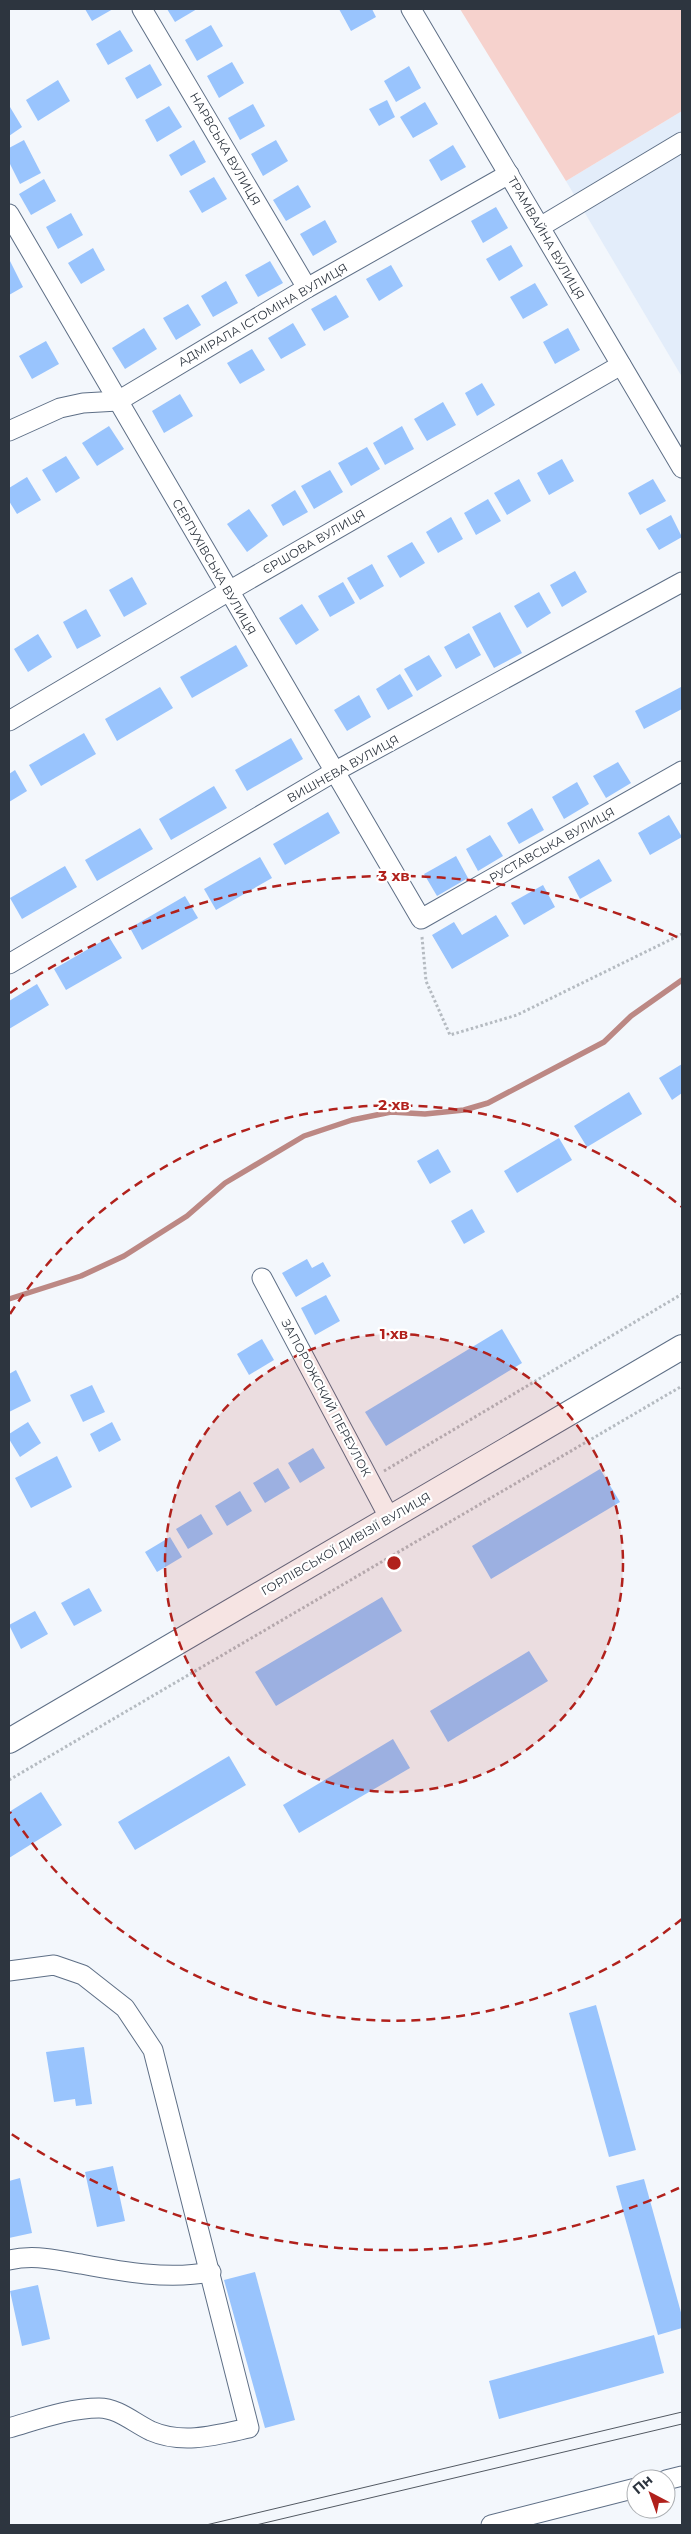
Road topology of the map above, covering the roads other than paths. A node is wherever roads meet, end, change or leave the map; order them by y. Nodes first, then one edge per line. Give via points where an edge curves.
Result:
1 (142, 9) edge
2 (411, 9) edge
3 (682, 142) edge
4 (509, 174) junction
5 (9, 214) edge
6 (540, 227) junction
7 (307, 288) junction
8 (621, 365) junction
9 (118, 401) junction
10 (9, 431) edge
11 (682, 468) edge
12 (682, 582) edge
13 (229, 591) junction
14 (9, 721) edge
15 (682, 771) edge
16 (334, 772) junction
17 (421, 919) joint
18 (9, 964) edge
19 (262, 1278) dead end
20 (682, 1347) edge
21 (390, 1519) junction
22 (9, 1741) edge
23 (9, 1971) edge
24 (9, 2260) edge
25 (211, 2272) junction
26 (9, 2428) edge
27 (626, 2491) edge
28 (491, 2525) edge

1 - 7 street, НАРВСЬКА ВУЛИЦЯ
2 - 4 street, ТРАМВАЙНА ВУЛИЦЯ
3 - 6 street
4 - 6 street, ТРАМВАЙНА ВУЛИЦЯ
4 - 7 street, АДМІРАЛА ІСТОМІНА ВУЛИЦЯ
5 - 9 street, СЕРПУХІВСЬКА ВУЛИЦЯ
6 - 8 street, ТРАМВАЙНА ВУЛИЦЯ
7 - 9 street, АДМІРАЛА ІСТОМІНА ВУЛИЦЯ
8 - 11 street, ТРАМВАЙНА ВУЛИЦЯ
8 - 13 street, ЄРШОВА ВУЛИЦЯ
9 - 10 street, АДМІРАЛА ІСТОМІНА ВУЛИЦЯ via 60,408
9 - 13 street, СЕРПУХІВСЬКА ВУЛИЦЯ
12 - 16 street, ВИШНЕВА ВУЛИЦЯ
13 - 14 street, ЄРШОВА ВУЛИЦЯ
13 - 16 street, СЕРПУХІВСЬКА ВУЛИЦЯ
15 - 17 street, РУСТАВСЬКА ВУЛИЦЯ
16 - 17 street, СЕРПУХІВСЬКА ВУЛИЦЯ
16 - 18 street, ВИШНЕВА ВУЛИЦЯ
19 - 21 street, ЗАПОРОЖСКИЙ ПЕРЕУЛОК
20 - 21 main road, ГОРЛІВСЬКОЇ ДИВІЗІЇ ВУЛИЦЯ
21 - 22 main road, ГОРЛІВСЬКОЇ ДИВІЗІЇ ВУЛИЦЯ
23 - 25 street via 54,1965 83,1975 125,2008 153,2050
24 - 25 street via 26,2256 54,2258 186,2277
25 - 26 street via 249,2428 203,2439 179,2438 152,2432 120,2414 100,2408 66,2412
27 - 28 street

